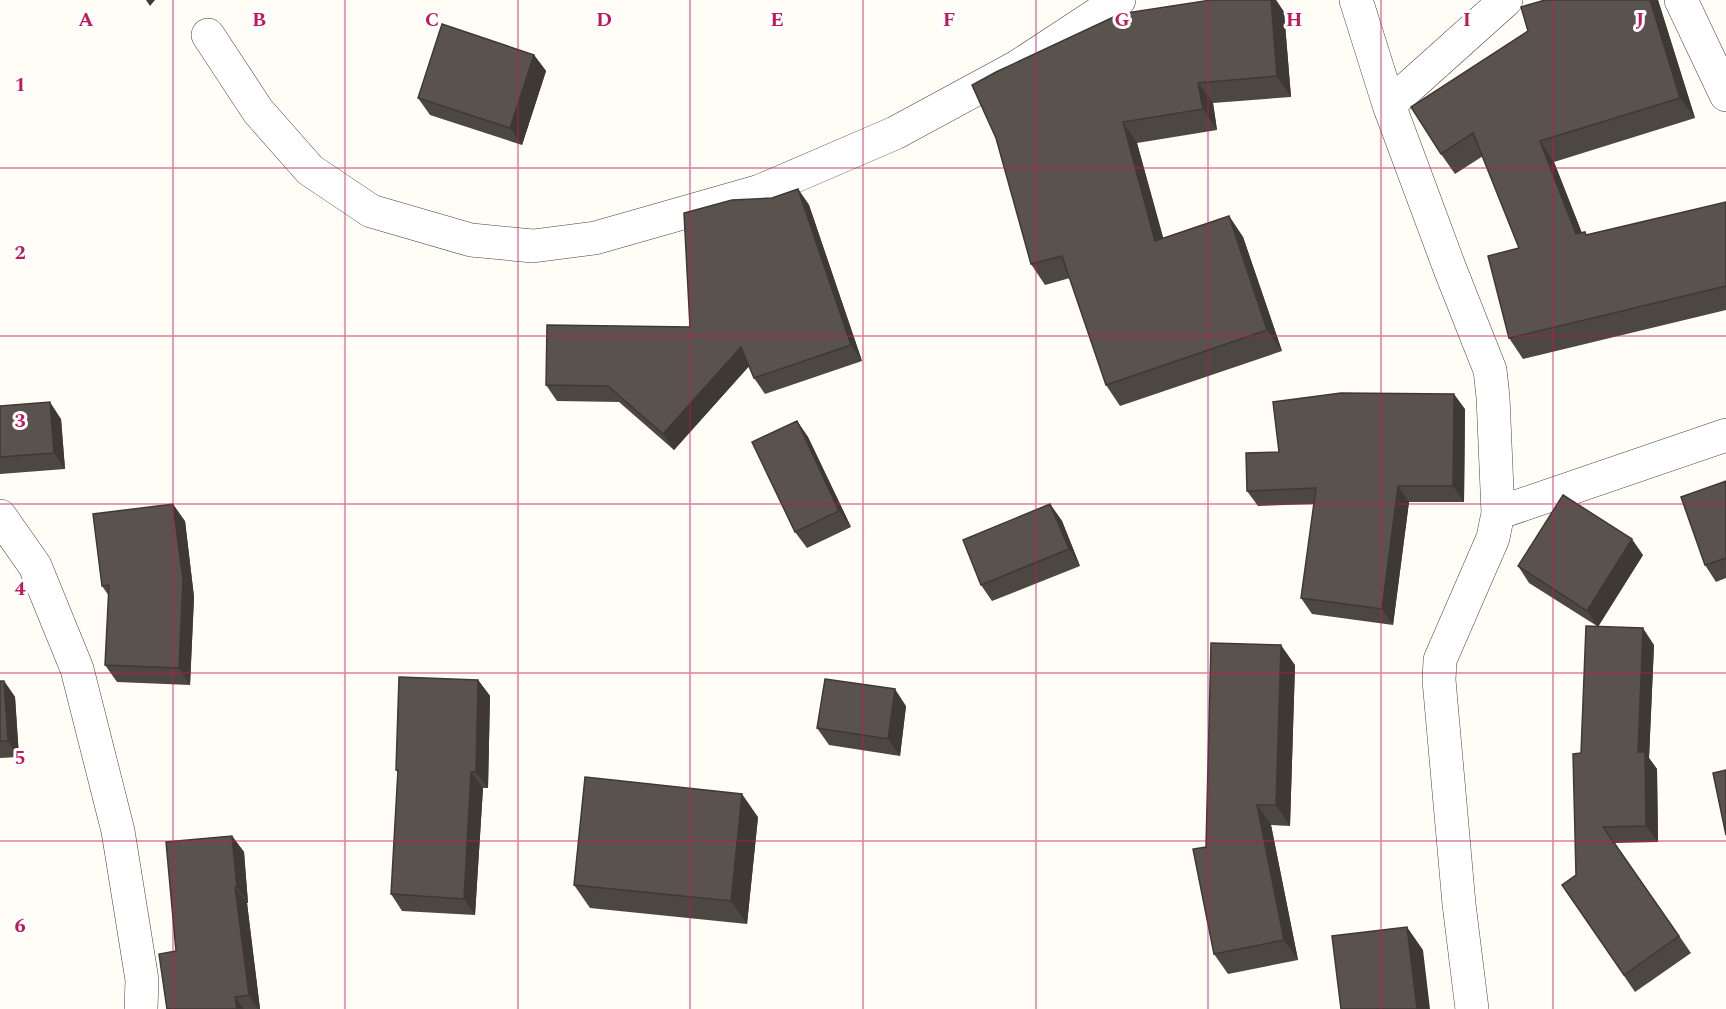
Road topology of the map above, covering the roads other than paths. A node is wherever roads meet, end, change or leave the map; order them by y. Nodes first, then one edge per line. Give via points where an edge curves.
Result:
1 (1119, 0) edge
2 (1356, 0) edge
3 (1506, 0) edge
4 (1681, 0) edge
5 (208, 35) dead end
6 (1726, 95) edge
7 (1389, 105) junction
8 (1726, 435) edge
9 (1498, 513) junction
10 (0, 516) edge
11 (141, 1009) edge
12 (1472, 1009) edge

1 - 5 street via 1017,67 905,128 760,191 595,238 533,246 471,240 371,211 310,170 258,111
2 - 7 street
3 - 7 street
4 - 6 street
7 - 9 street via 1490,370
8 - 9 street
9 - 12 street via 1493,538 1440,660 1459,903
10 - 11 street via 35,566 77,669 118,831 142,980

